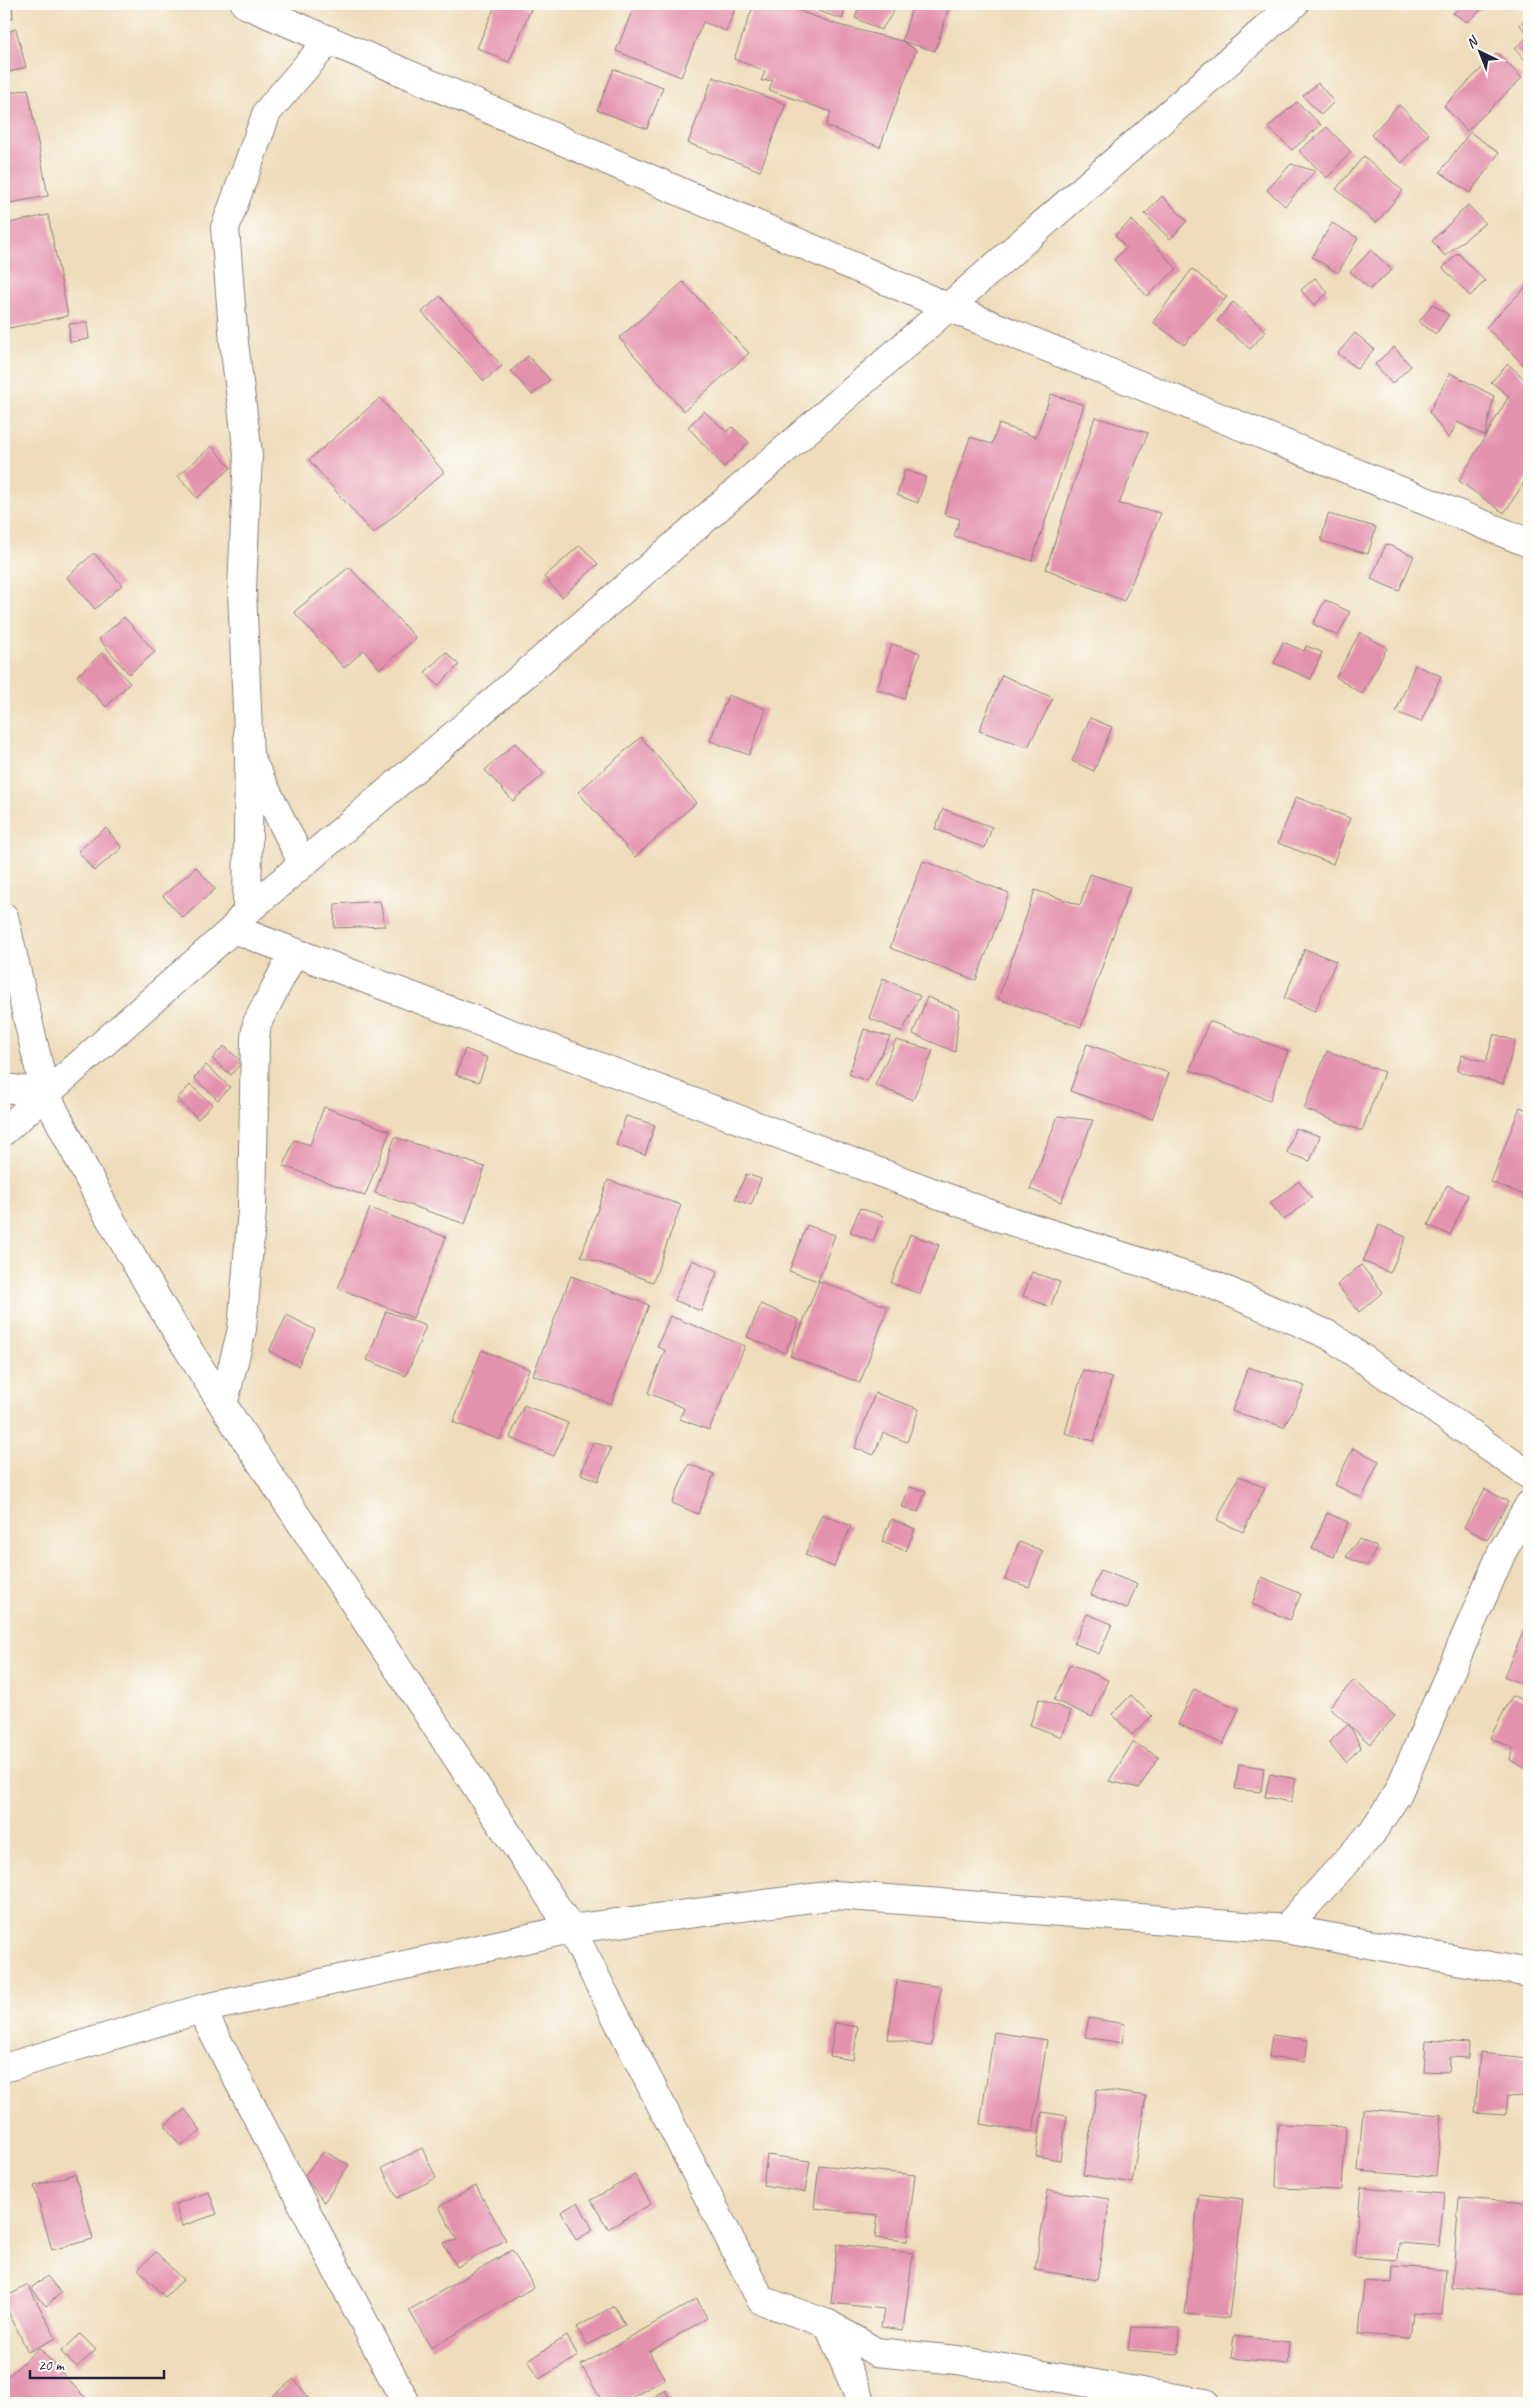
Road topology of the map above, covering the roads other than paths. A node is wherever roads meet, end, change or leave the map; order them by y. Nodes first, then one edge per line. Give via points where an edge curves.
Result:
1 (244, 4) edge
2 (1310, 4) edge
3 (1287, 10) edge
4 (329, 40) junction
5 (950, 308) junction
6 (1529, 544) edge
7 (249, 757) junction
8 (303, 864) junction
9 (4, 917) edge
10 (240, 920) junction
11 (294, 952) junction
12 (4, 1088) edge
13 (45, 1092) junction
14 (4, 1131) edge
15 (223, 1405) junction
16 (1529, 1475) edge
17 (1529, 1505) edge
18 (571, 1929) junction
19 (1285, 1929) junction
20 (1529, 1973) edge
21 (201, 2009) junction
22 (4, 2068) edge
23 (828, 2324) junction
24 (406, 2403) edge
25 (862, 2403) edge
26 (1205, 2403) edge

1 - 4 street
2 - 3 street
3 - 5 street
4 - 5 street
4 - 7 street via 268,112 225,228 234,343 248,454 242,590
5 - 6 street
5 - 8 street
7 - 8 street
7 - 10 street
8 - 10 street
9 - 13 street
10 - 11 street
10 - 13 street
11 - 15 street via 257,1023 252,1210 242,1330
11 - 16 street via 1001,1218 1212,1284 1329,1335
12 - 13 street
13 - 14 street
13 - 15 street via 107,1213
15 - 18 street
17 - 19 street via 1502,1552 1398,1792 1371,1834
18 - 19 street via 835,1895
18 - 21 street
18 - 23 street via 761,2300
19 - 20 street
21 - 22 street
21 - 24 street
23 - 25 street
23 - 26 street via 876,2352 957,2360

